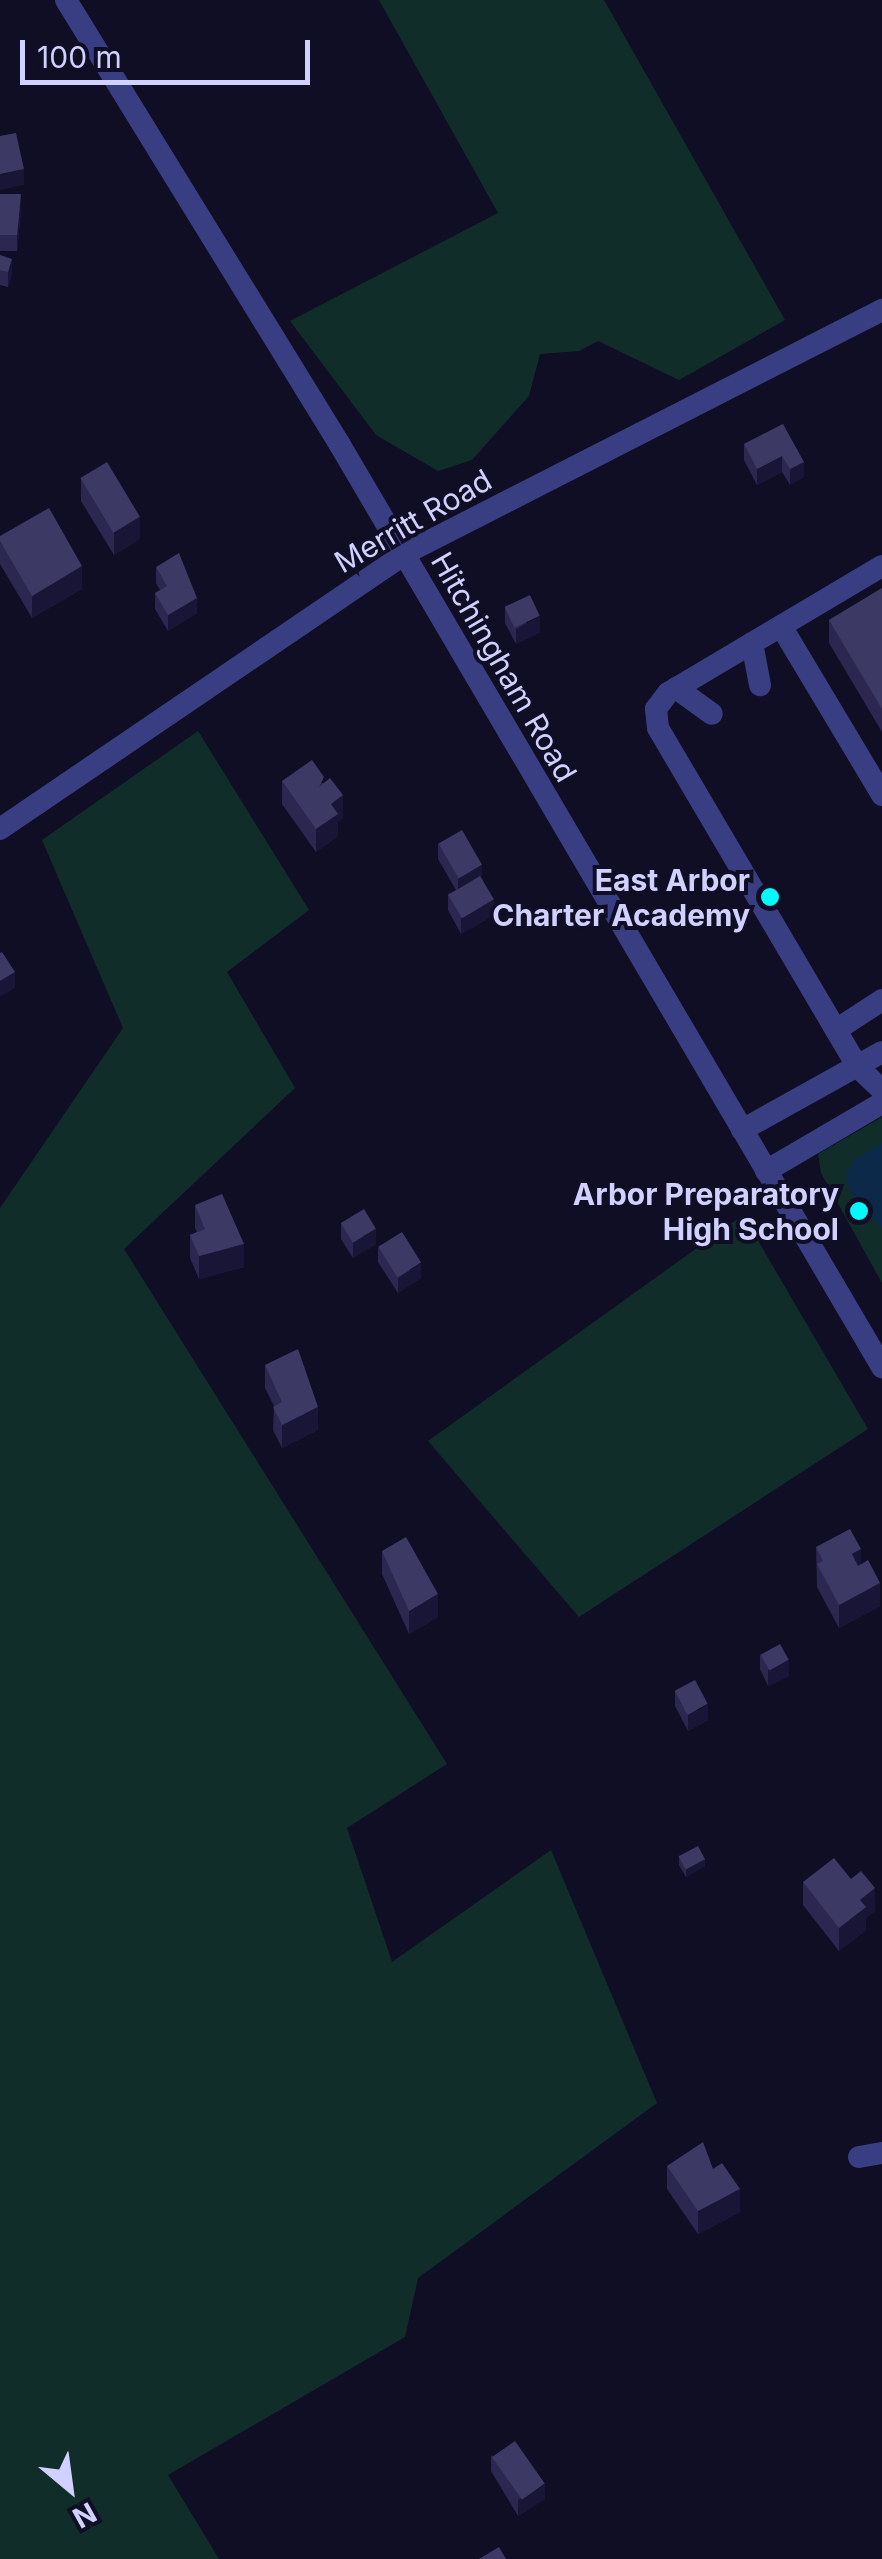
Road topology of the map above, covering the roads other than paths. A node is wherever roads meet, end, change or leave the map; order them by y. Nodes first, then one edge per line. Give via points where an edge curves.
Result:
1 (66, 0) edge
2 (882, 310) edge
3 (404, 554) junction
4 (882, 566) edge
5 (781, 626) junction
6 (752, 643) junction
7 (760, 685) dead end
8 (676, 688) junction
9 (712, 714) dead end
10 (882, 795) edge
11 (0, 830) edge
12 (882, 1000) edge
13 (836, 1030) junction
14 (882, 1052) edge
15 (858, 1067) junction
16 (882, 1090) edge
17 (882, 1103) edge
18 (742, 1130) junction
19 (766, 1171) junction
20 (882, 1367) edge

1 - 3 street, Hitchingham Road
2 - 3 street, Merritt Road
3 - 11 street, Merritt Road
3 - 18 street, Hitchingham Road
4 - 5 street
5 - 6 street
5 - 10 street
6 - 7 street
6 - 8 street
8 - 9 street
8 - 13 street via 656,709 658,728
12 - 13 street
13 - 15 street
14 - 15 street
15 - 16 street
15 - 18 street
17 - 19 street
18 - 19 street, Hitchingham Road
19 - 20 street, Hitchingham Road

